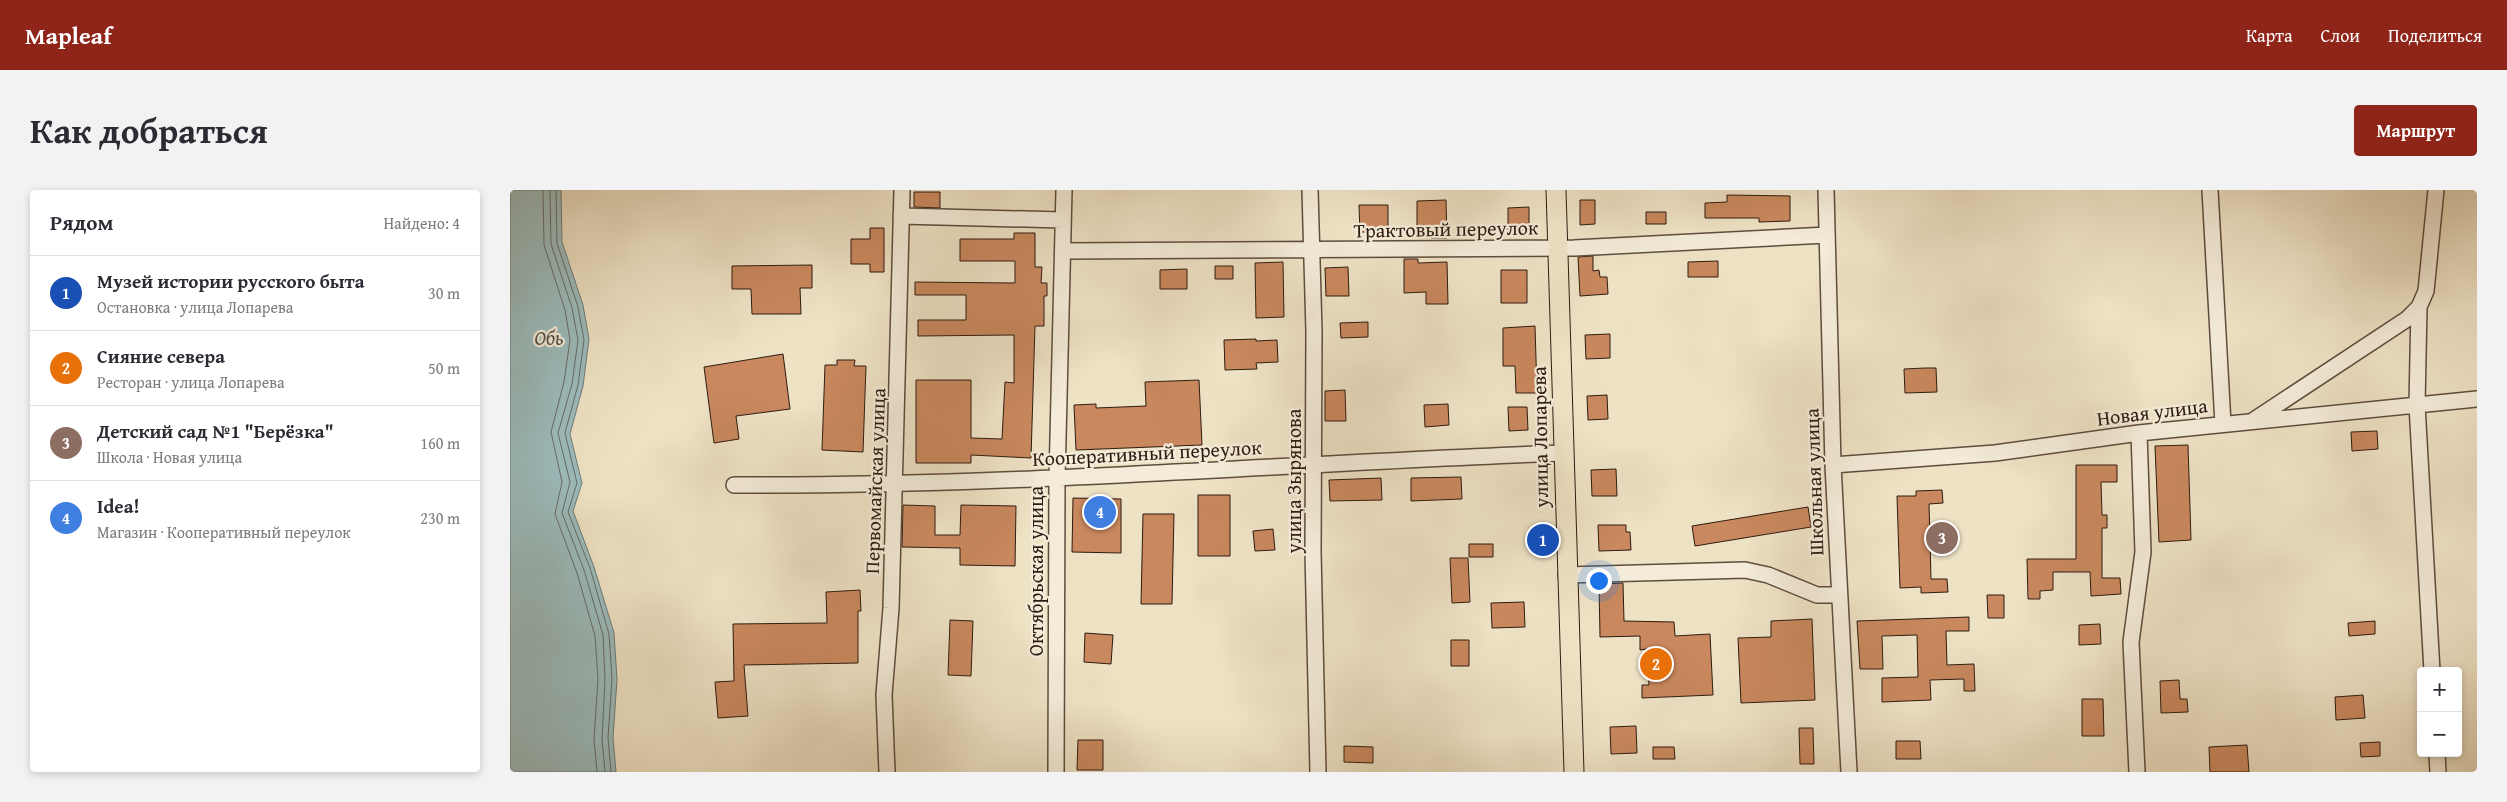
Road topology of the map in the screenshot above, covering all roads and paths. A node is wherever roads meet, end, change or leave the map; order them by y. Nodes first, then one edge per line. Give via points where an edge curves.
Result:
1 (902, 190) edge
2 (1064, 190) edge
3 (1310, 190) edge
4 (1556, 190) edge
5 (1826, 190) edge
6 (2210, 190) edge
7 (2436, 190) edge
8 (901, 216) junction
9 (1064, 220) junction
10 (1827, 235) junction
11 (1558, 248) junction
12 (1064, 251) junction
13 (1312, 251) junction
14 (2419, 307) junction
15 (2477, 399) edge
16 (2417, 405) junction
17 (2252, 421) junction
18 (2223, 424) junction
19 (2139, 433) junction
20 (1562, 453) junction
21 (1313, 464) junction
22 (1833, 465) junction
23 (1056, 479) junction
24 (896, 485) junction
25 (734, 486) dead end
26 (1566, 575) junction
27 (1839, 595) junction
28 (2432, 667) edge
29 (2437, 757) edge
30 (887, 772) edge
31 (1056, 772) edge
32 (1318, 772) edge
33 (1574, 772) edge
34 (1849, 772) edge
35 (2136, 772) edge
36 (2438, 772) edge

1 - 8 street, Первомайская улица
2 - 9 street, Октябрьская улица
3 - 13 street, улица Зырянова
4 - 11 main road, улица Лопарева
5 - 10 street, Школьная улица
6 - 18 street
7 - 14 street via 2426,291
8 - 9 street
8 - 24 street, Первомайская улица
9 - 12 street, Октябрьская улица
10 - 11 street, Трактовый переулок
10 - 22 street, Школьная улица
11 - 13 street, Трактовый переулок
11 - 20 main road, улица Лопарева
12 - 13 street, Трактовый переулок
12 - 23 street, Октябрьская улица
13 - 21 street, улица Зырянова
14 - 16 street
14 - 17 street via 2408,319
15 - 16 street, Новая улица
16 - 17 street, Новая улица
16 - 28 street
17 - 18 street, Новая улица
18 - 19 street, Новая улица
19 - 22 street, Новая улица via 1995,453
19 - 35 street via 2143,552 2131,642
20 - 21 street, Кооперативный переулок
20 - 26 main road, улица Лопарева
21 - 23 street, Кооперативный переулок
21 - 32 street, улица Зырянова
22 - 27 street, Школьная улица
23 - 24 street, Кооперативный переулок
23 - 31 street, Октябрьская улица
24 - 25 street, Кооперативный переулок
24 - 30 street, Первомайская улица via 884,695
26 - 27 street via 1745,570 1768,575 1817,595
26 - 33 main road, улица Лопарева
27 - 34 street, Школьная улица
29 - 36 street

